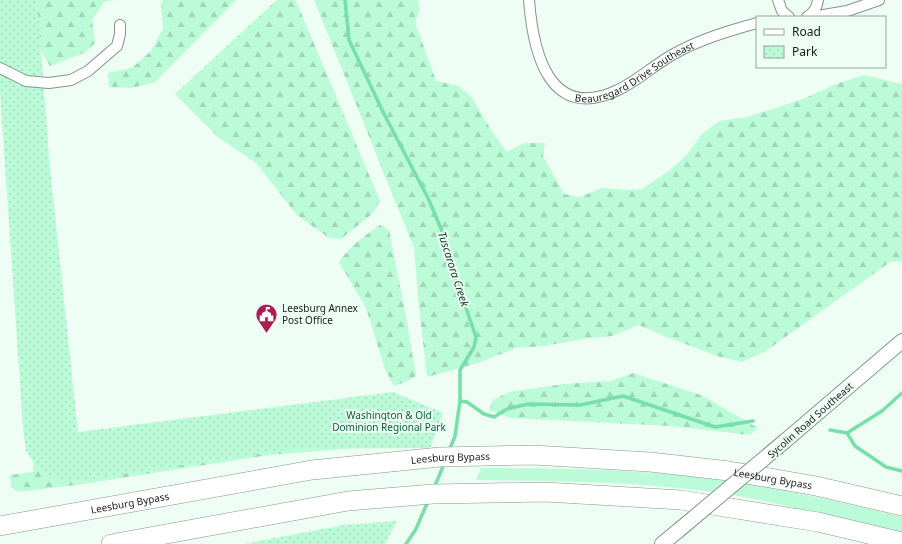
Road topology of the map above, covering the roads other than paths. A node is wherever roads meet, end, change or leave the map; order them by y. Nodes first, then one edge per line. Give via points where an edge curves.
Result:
1 (529, 0) edge
2 (778, 0) edge
3 (818, 0) edge
4 (879, 0) edge
5 (784, 16) edge
6 (809, 16) edge
7 (818, 16) edge
8 (756, 23) edge
9 (120, 25) dead end
10 (0, 68) edge
11 (902, 341) edge
12 (902, 506) edge
13 (0, 526) edge
14 (902, 542) edge
15 (111, 544) edge
16 (662, 544) edge

1 - 8 street, Beauregard Drive Southeast via 533,33 540,60 552,81 574,97 603,96 618,90 673,54 706,39
2 - 5 street
3 - 6 street via 816,8
4 - 7 street via 847,11
9 - 10 street via 116,46 88,71 70,80 49,83 26,82
11 - 16 main road, Sycolin Road Southeast, bridge
12 - 13 highway, Leesburg Bypass via 816,486 729,471 650,462 533,455 480,456 401,460 312,470
14 - 15 highway via 818,522 681,500 546,492 469,492 348,501

